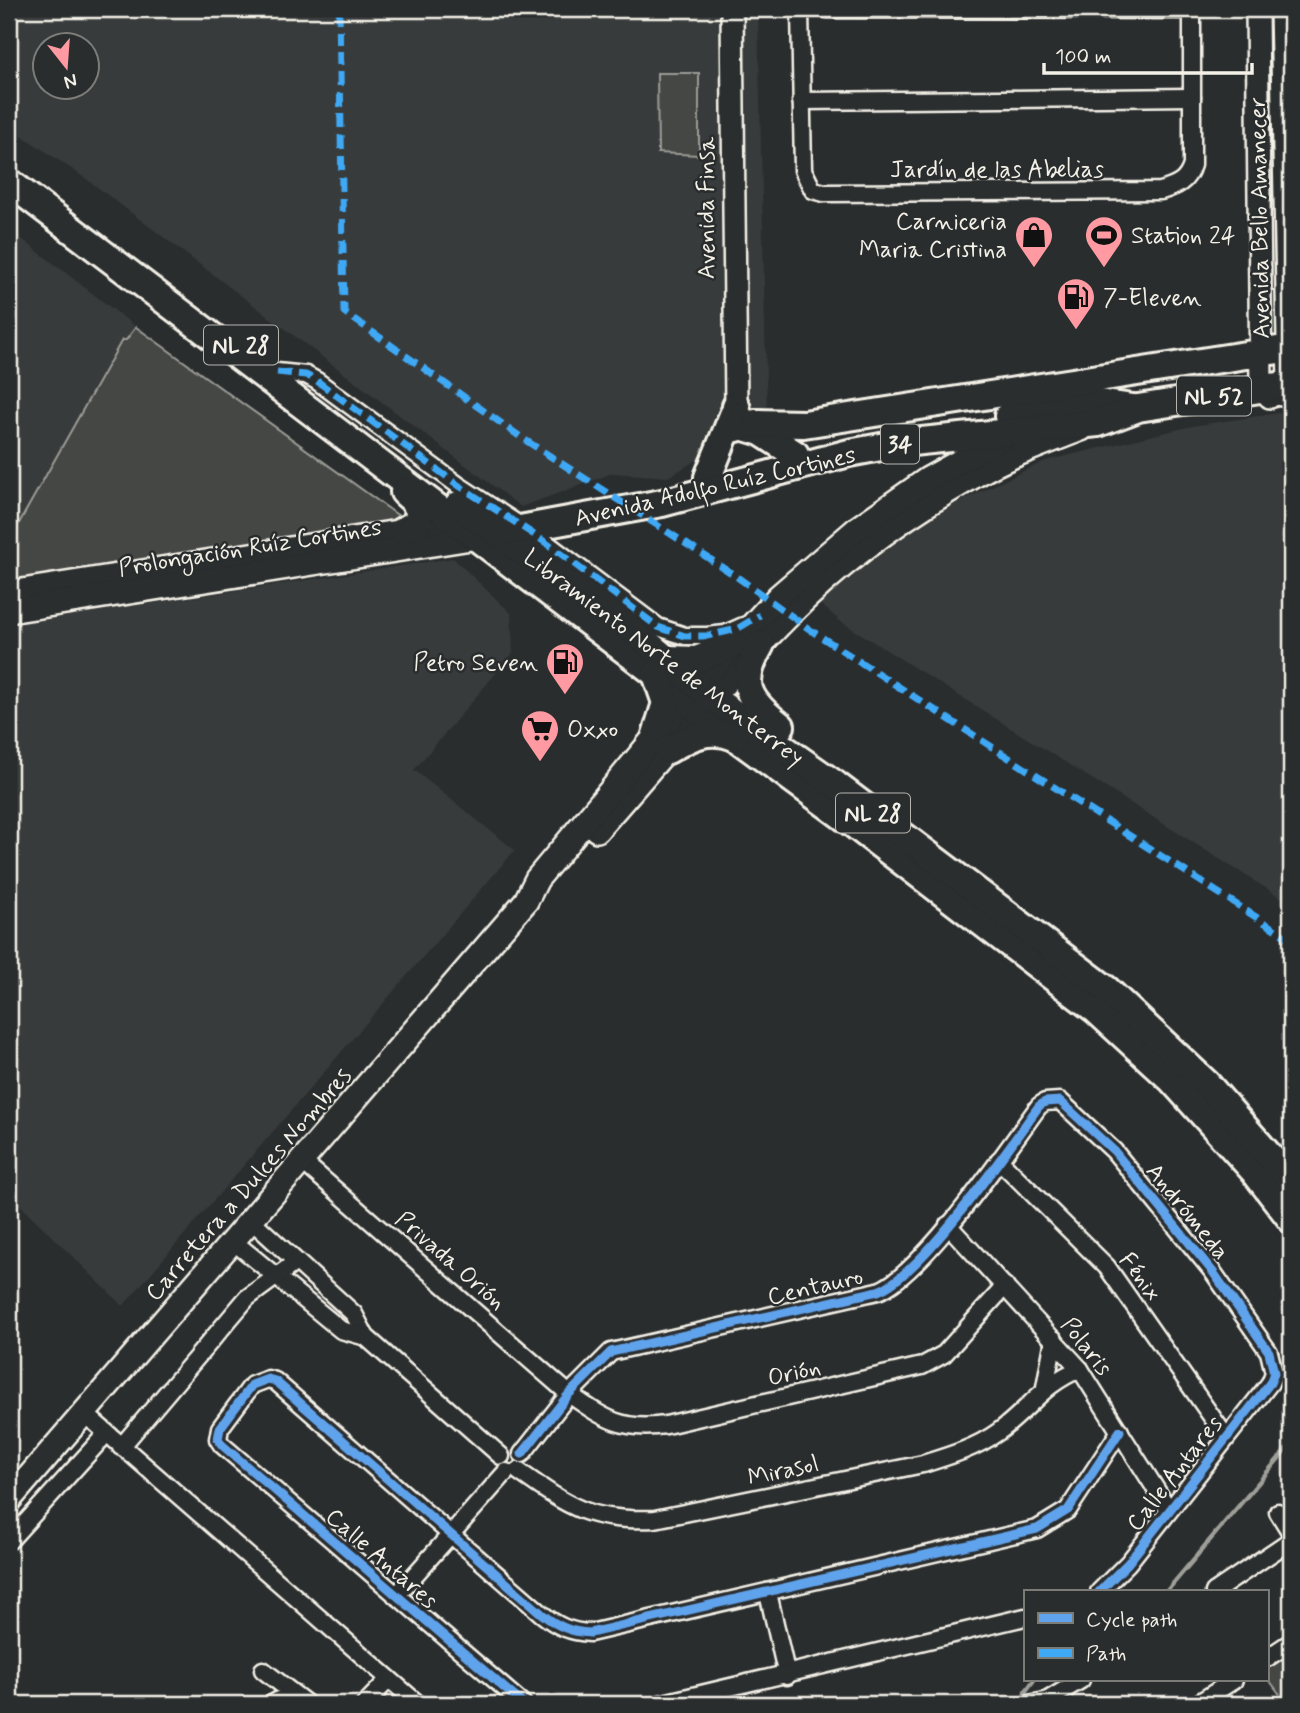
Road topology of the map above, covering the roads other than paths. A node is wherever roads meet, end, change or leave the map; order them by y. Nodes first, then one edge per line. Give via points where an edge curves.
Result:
1 (732, 9) edge
2 (800, 9) edge
3 (828, 9) edge
4 (1192, 9) edge
5 (1257, 9) edge
6 (1281, 9) edge
7 (1192, 97) junction
8 (801, 101) junction
9 (9, 166) edge
10 (1260, 166) junction
11 (1286, 167) junction
12 (9, 182) edge
13 (1286, 207) junction
14 (1260, 208) junction
15 (1289, 348) edge
16 (1261, 352) junction
17 (1004, 394) junction
18 (1277, 394) edge
19 (1060, 408) junction
20 (1138, 408) junction
21 (313, 413) junction
22 (735, 421) junction
23 (964, 423) junction
24 (1098, 423) junction
25 (1013, 432) junction
26 (796, 454) junction
27 (708, 477) junction
28 (488, 526) junction
29 (402, 531) junction
30 (9, 593) edge
31 (9, 611) edge
32 (760, 615) junction
33 (746, 650) junction
34 (661, 666) junction
35 (699, 699) junction
36 (744, 730) junction
37 (662, 744) junction
38 (946, 868) junction
39 (1045, 1102) joint
40 (999, 1160) junction
41 (302, 1161) junction
42 (1291, 1181) edge
43 (1291, 1219) edge
44 (251, 1220) junction
45 (948, 1225) junction
46 (233, 1241) junction
47 (296, 1262) junction
48 (278, 1277) junction
49 (1006, 1286) junction
50 (366, 1337) junction
51 (1054, 1339) junction
52 (1080, 1369) junction
53 (1274, 1373) joint
54 (1045, 1387) junction
55 (569, 1394) junction
56 (84, 1413) junction
57 (1120, 1431) junction
58 (106, 1434) junction
59 (1226, 1437) junction
60 (121, 1447) junction
61 (522, 1454) junction
62 (501, 1456) junction
63 (512, 1471) junction
64 (9, 1500) edge
65 (1169, 1510) junction
66 (1278, 1512) dead end
67 (1291, 1533) edge
68 (451, 1534) junction
69 (9, 1541) edge
70 (1291, 1541) edge
71 (1102, 1590) edge
72 (1217, 1590) edge
73 (768, 1593) junction
74 (396, 1596) junction
75 (1024, 1617) edge
76 (1291, 1642) edge
77 (1268, 1657) edge
78 (263, 1670) dead end
79 (787, 1676) junction
80 (389, 1679) junction
81 (1077, 1682) edge
82 (1231, 1682) edge
83 (290, 1694) junction
84 (400, 1699) edge
85 (1040, 1703) edge
86 (272, 1704) edge
87 (307, 1704) edge
88 (365, 1704) edge
89 (418, 1704) edge
90 (523, 1704) edge
91 (659, 1704) edge
92 (1197, 1704) edge

1 - 22 street, Avenida Finsa
2 - 8 street
3 - 4 street
4 - 7 street
5 - 10 street, Avenida Bello Amanecer
6 - 11 street, Avenida Bello Amanecer
7 - 8 street
7 - 8 street, Jardín de las Abelias via 1192,165 1188,177 1161,191 824,193 806,182
9 - 28 main road, Libramiento Norte de Monterrey / NL 28 via 277,372
10 - 11 street
10 - 14 street, Avenida Bello Amanecer
11 - 13 street, Avenida Bello Amanecer
12 - 21 main road
13 - 14 street
13 - 15 street, Avenida Bello Amanecer
14 - 16 street, Avenida Bello Amanecer
15 - 16 main road
15 - 18 street, Avenida Bello Amanecer
16 - 17 main road
16 - 18 street, Avenida Bello Amanecer
17 - 22 main road via 804,424
17 - 23 main road
18 - 20 main road, Avenida Adolfo Ruíz Cortines / NL 52
18 - 24 main road
19 - 20 main road, Avenida Adolfo Ruíz Cortines / NL 52 via 1099,403
19 - 23 main road, Avenida Adolfo Ruíz Cortines / 34
19 - 25 main road, Carretera a Dulces Nombres / NL 52
20 - 24 main road, Avenida Adolfo Ruíz Cortines / NL 52
21 - 28 main road
21 - 29 main road via 417,505 419,519
22 - 26 main road
22 - 27 main road
23 - 26 main road, Avenida Adolfo Ruíz Cortines / 34
24 - 25 main road, Avenida Adolfo Ruíz Cortines / 34
24 - 33 main road, Carretera a Dulces Nombres / NL 52 via 976,474 917,511 860,552
25 - 28 main road, Avenida Adolfo Ruíz Cortines / 34 via 902,443 673,501
25 - 32 main road, Carretera a Dulces Nombres / NL 52 via 928,479 858,528
26 - 27 main road, Avenida Adolfo Ruíz Cortines / 34
27 - 28 main road, Avenida Adolfo Ruíz Cortines / 34
28 - 29 main road, Prolongación Ruíz Cortines
28 - 31 main road, Prolongación Ruíz Cortines
28 - 32 street via 670,632 725,634
28 - 34 main road, Libramiento Norte de Monterrey / NL 28 via 627,626
29 - 30 main road, Prolongación Ruíz Cortines
32 - 33 main road, Carretera a Dulces Nombres / NL 52
33 - 34 main road
33 - 35 main road, Carretera a Dulces Nombres / NL 52
33 - 36 main road via 734,700
33 - 38 main road via 753,657 747,683 756,706 870,793
34 - 35 main road, Libramiento Norte de Monterrey / NL 28
34 - 37 main road via 666,703
35 - 36 main road, Libramiento Norte de Monterrey / NL 28
35 - 37 main road, Carretera a Dulces Nombres / NL 52
36 - 37 main road via 704,733
36 - 38 main road, Libramiento Norte de Monterrey / NL 28
36 - 43 main road via 1096,1010 1172,1080
37 - 41 main road, Carretera a Dulces Nombres / NL 52 via 537,879 526,901
38 - 42 main road, Libramiento Norte de Monterrey / NL 28 via 1107,989 1207,1084
39 - 40 street, Centauro
39 - 53 street, Andrómeda via 1066,1105 1120,1158 1213,1272 1269,1352
40 - 45 street, Centauro
40 - 59 street, Fénix via 1107,1267
41 - 44 main road, Carretera a Dulces Nombres / NL 52
41 - 55 street, Privada Orión
44 - 46 main road, Carretera a Dulces Nombres / NL 52
44 - 47 street
45 - 49 street, Polaris
45 - 55 street, Centauro via 889,1287 620,1349 604,1356
46 - 48 street
46 - 56 main road, Carretera a Dulces Nombres / NL 52
47 - 48 street
47 - 50 street via 354,1314
48 - 50 street via 341,1330
48 - 60 street via 247,1298
49 - 51 street, Polaris
49 - 55 street, Orión via 944,1354 922,1366 643,1428 603,1418
50 - 62 street
51 - 52 street, Polaris
51 - 54 street
52 - 54 street, Mirasol
52 - 57 street, Polaris
53 - 59 street, Calle Antares
54 - 63 street, Mirasol via 999,1431 953,1455 655,1519 594,1516 566,1505
55 - 61 street, Centauro
56 - 58 street
56 - 64 main road, Carretera a Dulces Nombres / NL 52
57 - 65 street, Polaris
57 - 73 street via 1068,1510 1037,1529
58 - 60 street
58 - 69 street
59 - 65 street, Calle Antares
60 - 80 street
61 - 62 street via 511,1449
61 - 63 street via 524,1460
62 - 63 street via 500,1462
63 - 68 street
65 - 71 street, Calle Antares
66 - 67 street
68 - 73 street via 542,1614 574,1632 613,1630
68 - 74 street
68 - 74 street, Calle Antares via 275,1381 252,1385 220,1428 218,1439
70 - 72 street
73 - 79 street
74 - 90 street, Calle Antares
75 - 79 street
76 - 77 street
78 - 83 street
79 - 91 street
80 - 84 street
80 - 88 street
81 - 85 street
82 - 92 street
83 - 86 street
83 - 87 street
84 - 89 street

